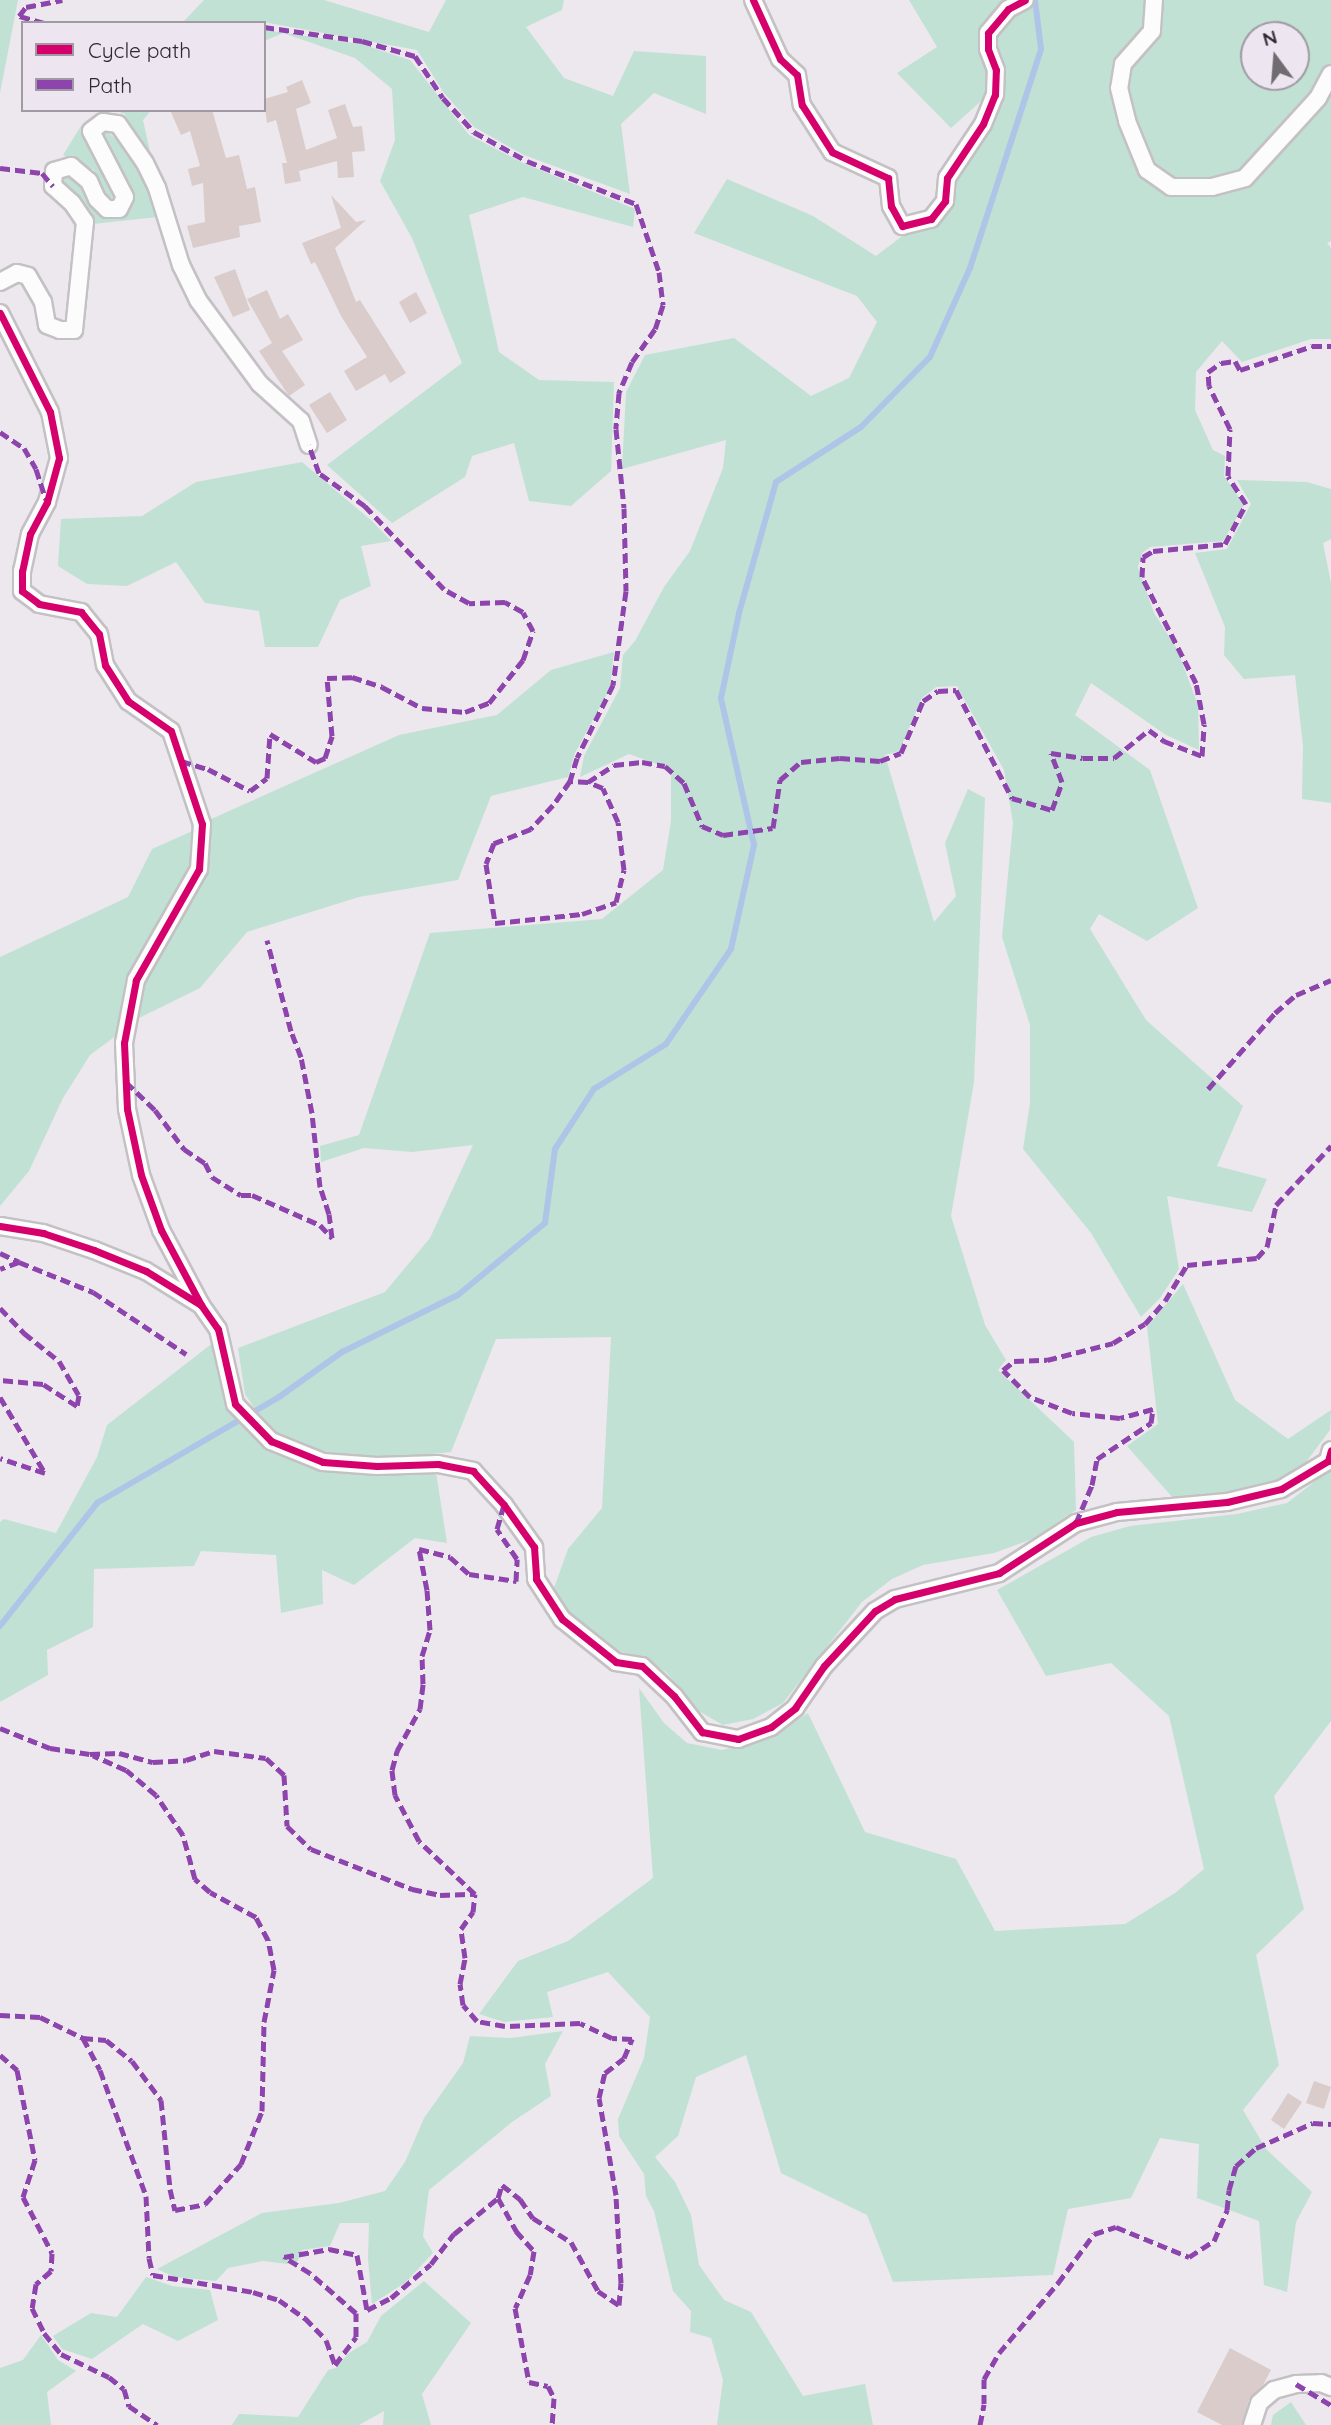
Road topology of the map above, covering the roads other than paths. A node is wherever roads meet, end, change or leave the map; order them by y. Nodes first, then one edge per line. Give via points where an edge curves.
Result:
1 (753, 0) edge
2 (1026, 0) edge
3 (1154, 0) edge
4 (1331, 75) edge
5 (0, 282) edge
6 (0, 313) edge
7 (309, 445) dead end
8 (0, 1226) edge
9 (201, 1306) junction
10 (1331, 1450) edge
11 (1331, 2387) edge
12 (1252, 2425) edge

1 - 2 street via 780,59 797,75 802,104 832,152 888,178 891,206 902,226 931,219 945,201 947,178 983,124 995,95 996,70 988,33 1008,9
3 - 4 street via 1152,31 1123,64 1119,88 1147,170 1171,187 1212,187 1245,178 1304,114
5 - 7 street via 17,273 28,276 43,302 47,325 74,330 85,222 53,186 54,171 71,166 89,181 107,209 118,209 125,197 91,131 103,122 118,124 157,188 181,265 198,300 260,384 301,421
6 - 9 street via 50,412 58,458 47,502 30,534 22,591 39,604 81,612 99,634 105,665 128,701 171,731 202,824 199,869 136,980 124,1043 127,1109 141,1175 161,1230
8 - 9 street via 43,1233 94,1250 146,1271
9 - 10 street via 218,1329 235,1404 271,1441 323,1462 438,1464 473,1471 504,1504 534,1547 536,1580 562,1619 616,1662 642,1667 674,1696 702,1732 738,1739 771,1727 794,1708 824,1666 875,1611 895,1600 999,1573 1076,1523 1117,1512 1227,1502 1281,1489 1328,1461
11 - 12 street via 1296,2384 1274,2390 1259,2403

